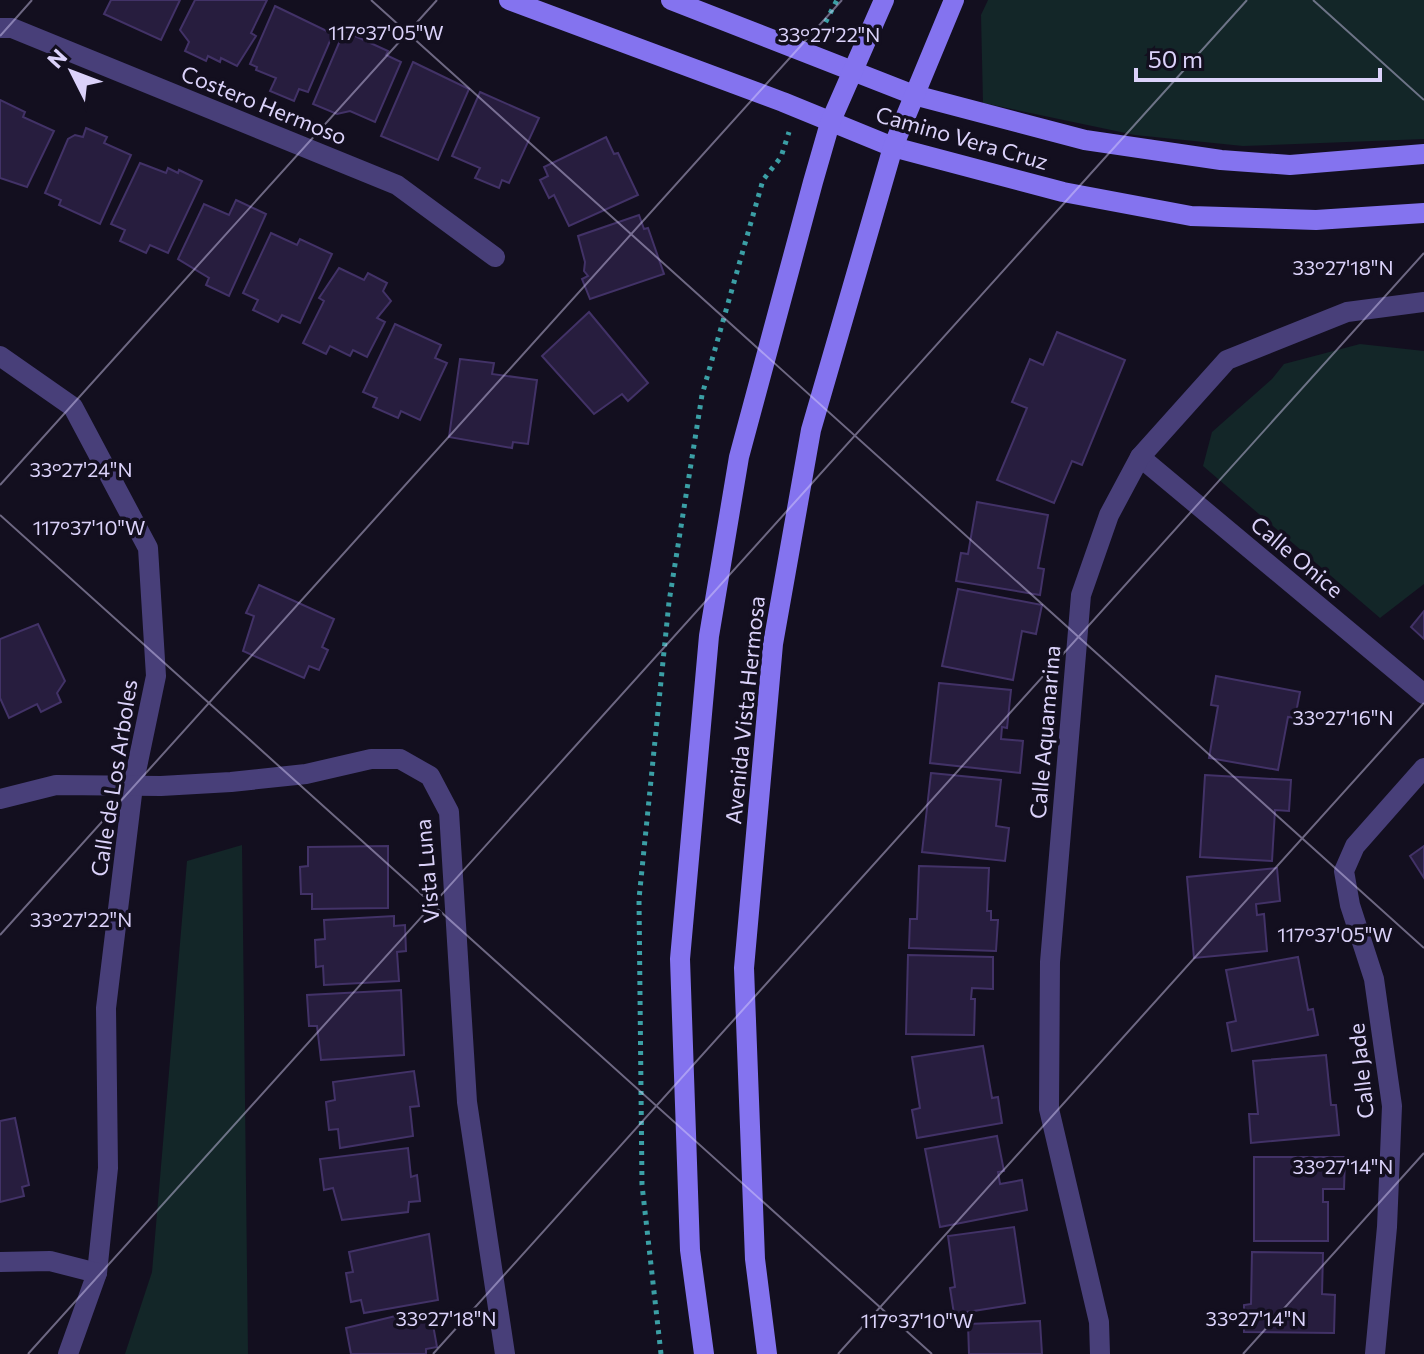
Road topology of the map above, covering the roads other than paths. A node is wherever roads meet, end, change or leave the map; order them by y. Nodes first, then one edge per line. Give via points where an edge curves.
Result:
1 (509, 0) edge
2 (671, 0) edge
3 (884, 0) edge
4 (954, 0) edge
5 (0, 28) edge
6 (853, 70) junction
7 (914, 95) junction
8 (830, 123) junction
9 (893, 147) junction
10 (1424, 154) edge
11 (1424, 213) edge
12 (495, 257) dead end
13 (1424, 302) edge
14 (0, 356) edge
15 (1140, 457) junction
16 (1424, 694) edge
17 (1424, 768) edge
18 (133, 786) junction
19 (0, 799) edge
20 (0, 1262) edge
21 (97, 1273) junction
22 (68, 1354) edge
23 (505, 1354) edge
24 (704, 1354) edge
25 (767, 1354) edge
26 (1100, 1354) edge
27 (1375, 1354) edge

1 - 8 main road, Camino Vera Cruz
2 - 6 main road, Camino Vera Cruz
3 - 6 main road, Avenida Vista Hermosa
4 - 7 main road, Avenida Vista Hermosa
5 - 12 street, Costero Hermoso via 12,28 397,185
6 - 7 main road, Camino Vera Cruz
6 - 8 main road, Avenida Vista Hermosa
7 - 9 main road, Avenida Vista Hermosa
7 - 10 main road, Camino Vera Cruz via 1085,140 1221,160 1290,165
8 - 9 main road, Camino Vera Cruz
8 - 24 main road, Avenida Vista Hermosa via 739,457 709,636 680,959 690,1250
9 - 11 main road, Camino Vera Cruz via 1063,192 1191,216 1316,220
9 - 25 main road, Avenida Vista Hermosa via 811,430 773,644 744,968 755,1259
13 - 15 street, Calle Aquamarina via 1347,312 1227,360
14 - 18 street, Calle de Los Arboles via 73,407 148,548 156,676
15 - 16 street, Calle Onice
15 - 26 street, Calle Aquamarina via 1109,515 1081,595 1050,962 1049,1109 1099,1322
17 - 27 street, Calle Jade via 1355,846 1344,871 1374,979 1392,1106
18 - 19 street, Vista Luna via 56,785
18 - 21 street, Calle de Los Arboles via 106,1008 108,1168
18 - 23 street, Vista Luna via 306,774 371,759 400,759 430,776 449,812 467,1102
20 - 21 street via 50,1261
21 - 22 street, Calle de Los Arboles

